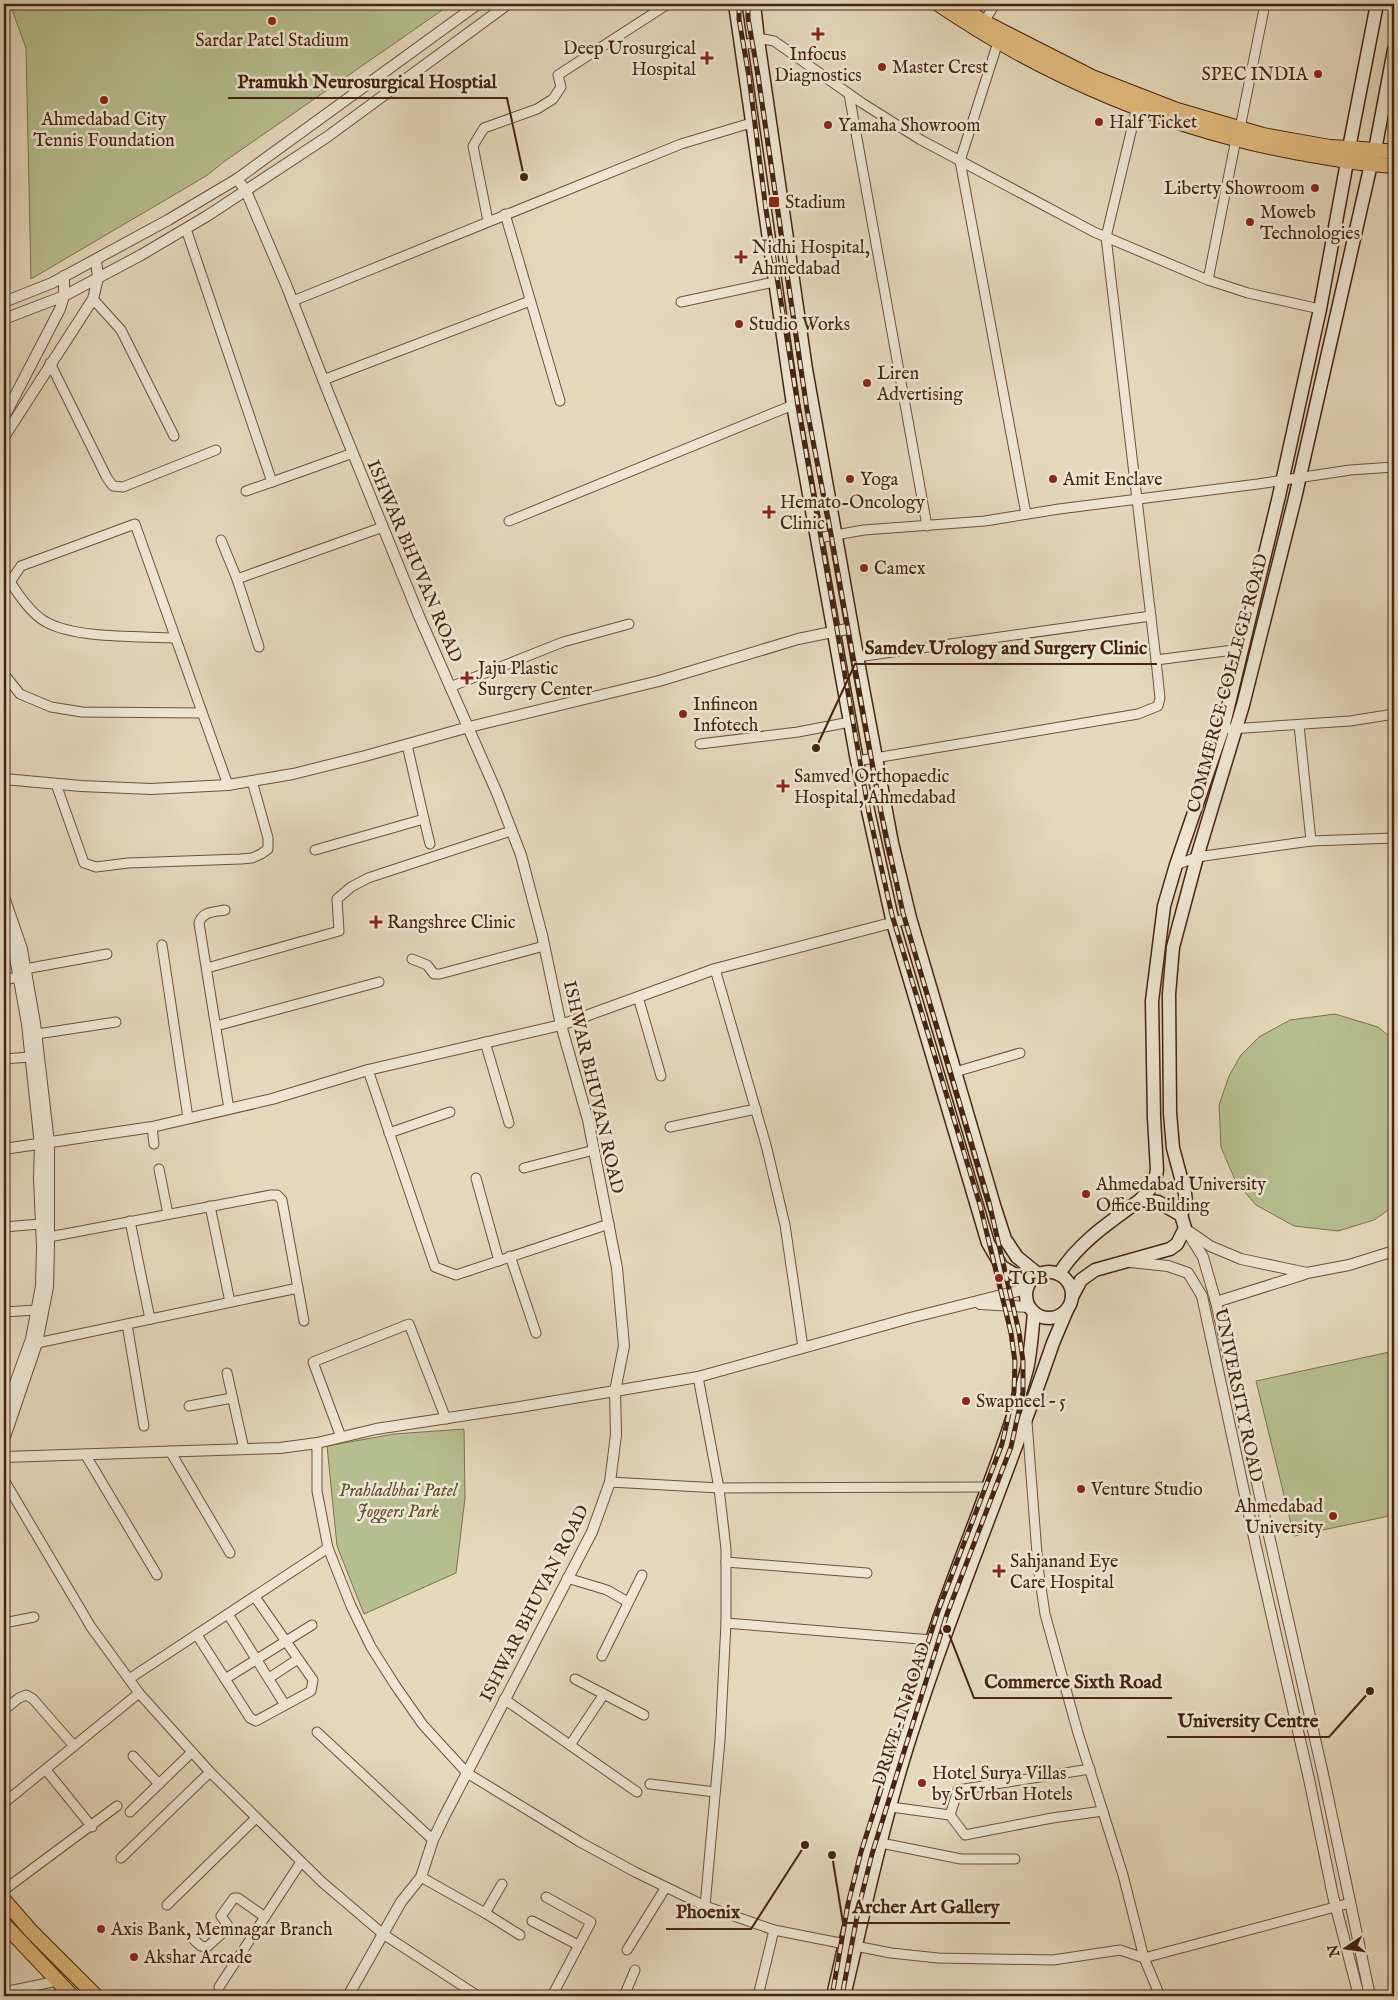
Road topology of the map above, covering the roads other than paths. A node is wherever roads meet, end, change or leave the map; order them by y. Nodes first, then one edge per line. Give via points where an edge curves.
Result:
1 (478, 4) edge
2 (508, 4) edge
3 (668, 4) edge
4 (736, 4) edge
5 (754, 4) edge
6 (938, 4) edge
7 (958, 4) edge
8 (995, 4) edge
9 (1265, 4) edge
10 (1377, 4) edge
11 (984, 22) junction
12 (758, 40) junction
13 (998, 42) junction
14 (741, 46) junction
15 (1394, 50) edge
16 (849, 94) junction
17 (1137, 107) junction
18 (751, 123) junction
19 (1238, 134) junction
20 (1349, 148) junction
21 (1374, 150) junction
22 (1394, 152) edge
23 (960, 161) junction
24 (1347, 162) junction
25 (1371, 164) junction
26 (1394, 166) edge
27 (237, 179) junction
28 (246, 191) junction
29 (505, 214) junction
30 (488, 221) junction
31 (785, 228) junction
32 (186, 229) junction
33 (767, 230) junction
34 (1106, 237) junction
35 (96, 260) junction
36 (64, 276) junction
37 (98, 278) junction
38 (1208, 280) junction
39 (774, 282) junction
40 (64, 296) junction
41 (93, 299) junction
42 (293, 301) junction
43 (530, 301) junction
44 (4, 302) edge
45 (681, 302) dead end
46 (42, 304) junction
47 (1320, 309) junction
48 (4, 319) edge
49 (52, 326) junction
50 (50, 364) junction
51 (323, 380) junction
52 (560, 401) dead end
53 (793, 405) junction
54 (4, 417) edge
55 (174, 436) dead end
56 (4, 437) edge
57 (216, 450) dead end
58 (353, 453) junction
59 (1394, 467) edge
60 (1300, 476) junction
61 (1282, 479) junction
62 (272, 482) junction
63 (246, 491) dead end
64 (1136, 499) junction
65 (1026, 514) junction
66 (509, 521) dead end
67 (927, 526) junction
68 (383, 528) junction
69 (835, 535) junction
70 (818, 538) junction
71 (221, 540) dead end
72 (4, 572) edge
73 (237, 579) junction
74 (10, 581) junction
75 (4, 591) edge
76 (1151, 616) junction
77 (629, 624) dead end
78 (852, 628) junction
79 (834, 631) junction
80 (176, 638) junction
81 (259, 647) dead end
82 (1241, 649) junction
83 (857, 657) junction
84 (1156, 660) junction
85 (4, 674) edge
86 (450, 687) junction
87 (202, 713) junction
88 (1394, 714) edge
89 (850, 722) junction
90 (1299, 725) junction
91 (469, 727) junction
92 (1230, 729) junction
93 (700, 744) dead end
94 (407, 745) junction
95 (876, 758) junction
96 (857, 761) junction
97 (4, 779) edge
98 (252, 781) junction
99 (56, 784) junction
100 (228, 785) junction
101 (424, 819) junction
102 (511, 831) junction
103 (1394, 838) edge
104 (1311, 841) junction
105 (430, 844) dead end
106 (315, 850) dead end
107 (1197, 857) junction
108 (1176, 865) junction
109 (4, 897) edge
110 (225, 910) dead end
111 (910, 918) junction
112 (892, 923) junction
113 (4, 925) edge
114 (162, 944) dead end
115 (544, 946) junction
116 (107, 954) dead end
117 (412, 959) dead end
118 (207, 968) junction
119 (716, 969) junction
120 (22, 973) junction
121 (4, 980) edge
122 (379, 982) dead end
123 (638, 997) junction
124 (116, 1022) dead end
125 (561, 1024) junction
126 (216, 1026) junction
127 (37, 1034) junction
128 (485, 1042) junction
129 (1020, 1053) dead end
130 (30, 1057) junction
131 (4, 1059) edge
132 (368, 1070) junction
133 (956, 1072) junction
134 (661, 1076) dead end
135 (229, 1109) junction
136 (756, 1109) junction
137 (450, 1112) dead end
138 (188, 1118) junction
139 (509, 1123) dead end
140 (152, 1127) junction
141 (670, 1127) dead end
142 (389, 1133) junction
143 (44, 1144) junction
144 (154, 1144) dead end
145 (4, 1149) edge
146 (594, 1150) junction
147 (524, 1168) dead end
148 (159, 1169) dead end
149 (476, 1178) dead end
150 (1140, 1200) junction
151 (210, 1206) junction
152 (168, 1214) junction
153 (1181, 1215) junction
154 (130, 1222) junction
155 (40, 1224) junction
156 (609, 1224) junction
157 (4, 1227) edge
158 (1185, 1228) junction
159 (49, 1237) junction
160 (1394, 1251) edge
161 (510, 1256) junction
162 (499, 1261) junction
163 (1127, 1261) junction
164 (1308, 1273) junction
165 (1058, 1274) junction
166 (1031, 1282) junction
167 (298, 1288) junction
168 (1072, 1297) junction
169 (230, 1302) junction
170 (1216, 1302) junction
171 (970, 1303) junction
172 (36, 1310) junction
173 (1031, 1310) junction
174 (1067, 1310) junction
175 (4, 1312) edge
176 (150, 1319) junction
177 (304, 1321) dead end
178 (127, 1324) junction
179 (536, 1333) dead end
180 (37, 1343) junction
181 (803, 1347) junction
182 (227, 1373) dead end
183 (698, 1377) junction
184 (615, 1391) junction
185 (232, 1398) junction
186 (189, 1406) dead end
187 (4, 1414) edge
188 (1026, 1417) junction
189 (446, 1419) junction
190 (144, 1426) dead end
191 (342, 1437) junction
192 (4, 1440) edge
193 (317, 1443) junction
194 (244, 1449) junction
195 (170, 1451) junction
196 (86, 1454) junction
197 (4, 1457) edge
198 (4, 1480) edge
199 (610, 1482) junction
200 (989, 1487) junction
201 (719, 1488) junction
202 (328, 1548) junction
203 (230, 1553) dead end
204 (726, 1562) junction
205 (867, 1573) dead end
206 (157, 1575) dead end
207 (642, 1575) dead end
208 (567, 1578) junction
209 (255, 1596) junction
210 (628, 1602) junction
211 (228, 1614) junction
212 (34, 1617) dead end
213 (726, 1622) junction
214 (4, 1623) edge
215 (312, 1625) dead end
216 (197, 1635) junction
217 (932, 1640) junction
218 (286, 1642) junction
219 (602, 1656) dead end
220 (298, 1659) junction
221 (257, 1660) junction
222 (269, 1678) junction
223 (225, 1679) junction
224 (576, 1679) dead end
225 (130, 1680) junction
226 (139, 1692) junction
227 (604, 1694) junction
228 (504, 1700) junction
229 (285, 1705) junction
230 (4, 1710) edge
231 (644, 1715) dead end
232 (317, 1732) dead end
233 (570, 1745) junction
234 (74, 1746) junction
235 (192, 1752) junction
236 (133, 1756) dead end
237 (1090, 1769) junction
238 (46, 1770) junction
239 (210, 1772) junction
240 (467, 1773) junction
241 (159, 1784) junction
242 (650, 1784) dead end
243 (637, 1792) dead end
244 (715, 1792) junction
245 (4, 1803) edge
246 (117, 1806) dead end
247 (890, 1807) junction
248 (1103, 1811) junction
249 (130, 1812) dead end
250 (950, 1815) junction
251 (256, 1818) junction
252 (92, 1827) junction
253 (433, 1840) junction
254 (881, 1842) junction
255 (121, 1858) dead end
256 (1015, 1859) dead end
257 (301, 1862) junction
258 (421, 1877) junction
259 (502, 1884) dead end
260 (666, 1887) junction
261 (4, 1890) edge
262 (546, 1897) dead end
263 (4, 1900) edge
264 (1350, 1903) junction
265 (168, 1905) dead end
266 (704, 1906) junction
267 (1336, 1907) junction
268 (485, 1913) junction
269 (265, 1917) junction
270 (532, 1920) dead end
271 (4, 1924) edge
272 (774, 1930) junction
273 (383, 1934) junction
274 (520, 1935) dead end
275 (193, 1939) dead end
276 (578, 1945) junction
277 (850, 1945) junction
278 (627, 1950) dead end
279 (1144, 1958) junction
280 (635, 1970) dead end
281 (57, 1981) junction
282 (219, 1987) dead end
283 (4, 1992) edge
284 (72, 1996) edge
285 (96, 1996) edge
286 (348, 1996) edge
287 (478, 1996) edge
288 (552, 1996) edge
289 (624, 1996) edge
290 (758, 1996) edge
291 (833, 1996) edge
292 (844, 1996) edge
293 (1160, 1996) edge
294 (1359, 1996) edge
295 (1370, 1996) edge

1 - 27 street
2 - 28 street via 326,137
3 - 30 street via 558,75 561,87 553,99 537,109 484,128 472,146
4 - 14 main road
5 - 12 main road
6 - 13 main road
7 - 11 main road
8 - 11 street
9 - 19 street
10 - 20 main road
11 - 19 main road via 1092,77
12 - 14 street
12 - 16 street via 774,41
12 - 31 main road
13 - 17 main road via 1088,88
13 - 23 street
14 - 18 main road
15 - 21 main road
16 - 23 street
16 - 67 street
17 - 19 main road via 1174,120
17 - 34 street
18 - 29 street via 681,144
18 - 33 main road
19 - 20 main road
19 - 24 main road via 1260,146
19 - 38 street
20 - 21 main road
20 - 24 main road
21 - 22 main road
21 - 25 main road
23 - 34 street
23 - 65 street
24 - 25 main road
24 - 47 main road, COMMERCE COLLEGE ROAD
25 - 26 main road
25 - 60 main road, COMMERCE COLLEGE ROAD
27 - 28 street, ISHWAR BHUVAN ROAD
27 - 35 street
28 - 32 street
28 - 42 street, ISHWAR BHUVAN ROAD
29 - 30 street
29 - 43 street
30 - 42 street
31 - 33 main road
31 - 69 main road
32 - 37 street
32 - 62 street
33 - 39 main road
34 - 38 street
34 - 64 street
35 - 36 street
35 - 37 street
36 - 40 street
36 - 44 street
37 - 40 street
37 - 41 street
38 - 47 street via 1248,293
39 - 45 street
39 - 53 main road
40 - 46 street
40 - 49 street
41 - 50 street
41 - 55 street via 122,330
42 - 51 street, ISHWAR BHUVAN ROAD
43 - 51 street
43 - 52 street
46 - 48 street
46 - 49 street
47 - 61 main road, COMMERCE COLLEGE ROAD
49 - 54 street
50 - 56 street
50 - 57 street via 106,478 113,486 123,487
51 - 58 street, ISHWAR BHUVAN ROAD
53 - 66 street
53 - 70 main road
58 - 62 street
58 - 68 street, ISHWAR BHUVAN ROAD
59 - 60 street
60 - 61 street
60 - 92 main road, COMMERCE COLLEGE ROAD
61 - 64 street
61 - 82 main road, COMMERCE COLLEGE ROAD
62 - 63 street
64 - 65 street
64 - 76 street
65 - 67 street
67 - 69 street
68 - 73 street
68 - 86 street, ISHWAR BHUVAN ROAD
69 - 70 street
69 - 78 main road
70 - 79 main road
71 - 73 street
72 - 74 street
73 - 81 street
74 - 75 street
74 - 80 street via 44,622 74,633
74 - 80 street via 20,566 134,524
76 - 83 street
76 - 84 street
77 - 86 street via 563,642
78 - 79 street
78 - 83 main road
79 - 89 main road
79 - 91 street via 659,681
80 - 87 street
82 - 84 street
82 - 92 main road, COMMERCE COLLEGE ROAD
83 - 95 main road
84 - 95 street via 1160,698 1158,706 1147,712
85 - 87 street via 20,694 51,708 82,712
86 - 91 street, ISHWAR BHUVAN ROAD
87 - 100 street
88 - 90 street
89 - 93 street
89 - 96 main road
90 - 92 street
90 - 104 street
91 - 94 street
91 - 102 street, ISHWAR BHUVAN ROAD
92 - 107 main road, COMMERCE COLLEGE ROAD
92 - 108 main road, COMMERCE COLLEGE ROAD
94 - 98 street
94 - 101 street
95 - 96 street
95 - 111 main road
96 - 112 main road
97 - 99 street
98 - 99 street via 268,838 268,849 261,854 241,859 96,867 84,864
98 - 100 street
99 - 100 street via 151,789
101 - 105 street
101 - 106 street
102 - 115 street, ISHWAR BHUVAN ROAD via 521,855
102 - 118 street via 368,878 351,887 338,899 339,931
103 - 104 street
104 - 107 street
107 - 108 street
107 - 153 main road, COMMERCE COLLEGE ROAD via 1173,947 1169,994 1170,1112 1173,1148 1186,1203
108 - 150 main road, COMMERCE COLLEGE ROAD via 1164,906 1152,1001 1157,1170 1155,1180
109 - 120 street via 22,949
110 - 118 street via 204,914 199,923
111 - 112 street
111 - 133 main road
112 - 119 street
112 - 166 main road via 988,1243 1002,1267
113 - 120 street
114 - 138 street
115 - 117 street via 440,974 434,974 427,965
115 - 125 street, ISHWAR BHUVAN ROAD
116 - 120 street
118 - 126 street
119 - 123 street
119 - 136 street
120 - 121 street
120 - 127 street
120 - 130 street
122 - 126 street
123 - 125 street
123 - 134 street
124 - 127 street
125 - 128 street
125 - 146 street, ISHWAR BHUVAN ROAD
126 - 135 street
127 - 143 street
128 - 132 street
128 - 139 street
129 - 133 street
130 - 131 street
130 - 143 street
132 - 135 street
132 - 142 street
133 - 166 main road via 1005,1239
135 - 138 street
136 - 141 street
136 - 181 street via 785,1225
137 - 142 street
138 - 140 street
140 - 143 street
140 - 144 street
142 - 162 street via 435,1267 456,1275
143 - 145 street
143 - 155 street
143 - 159 street
146 - 147 street
146 - 156 street, ISHWAR BHUVAN ROAD
148 - 152 street
149 - 162 street
150 - 153 main road via 1158,1202
150 - 165 main road, COMMERCE COLLEGE ROAD via 1079,1247
151 - 152 street
151 - 167 street via 277,1195 282,1200
151 - 169 street
152 - 154 street
153 - 158 main road
154 - 159 street
154 - 176 street
155 - 157 street
155 - 172 street via 41,1286
156 - 161 street
156 - 184 street, ISHWAR BHUVAN ROAD via 617,1268 624,1346
158 - 163 main road via 1170,1250
158 - 164 street via 1210,1246 1241,1259
158 - 170 street, UNIVERSITY ROAD via 1203,1257
159 - 180 street via 48,1287
160 - 164 street
161 - 162 street
161 - 179 street
163 - 168 main road via 1087,1275
163 - 267 street, UNIVERSITY ROAD via 1168,1266 1188,1273 1202,1296
164 - 170 street
165 - 166 main road via 1048,1271
165 - 168 main road via 1069,1283
166 - 171 street
166 - 173 main road via 1025,1296
167 - 169 street
167 - 177 street
168 - 174 main road
169 - 176 street
170 - 264 street, UNIVERSITY ROAD
171 - 173 street
171 - 181 street
172 - 175 street
172 - 187 street via 31,1339
173 - 174 main road via 1048,1319
173 - 200 main road, DRIVE-IN ROAD via 1027,1368
174 - 188 main road, DRIVE-IN ROAD
176 - 178 street
178 - 180 street
178 - 190 street
180 - 192 street
181 - 183 street
182 - 185 street
183 - 184 street
183 - 201 street
184 - 189 street
184 - 199 street, ISHWAR BHUVAN ROAD via 616,1434
185 - 186 street
185 - 194 street
188 - 237 street via 1045,1614
188 - 247 main road, DRIVE-IN ROAD via 949,1620
189 - 191 street
189 - 191 street via 409,1324 313,1362
191 - 193 street
193 - 194 street
193 - 202 street via 317,1491
194 - 195 street
195 - 196 street
195 - 203 street
196 - 197 street
196 - 206 street
198 - 225 street via 91,1627
199 - 201 street
199 - 208 street, ISHWAR BHUVAN ROAD via 592,1532
200 - 201 street
200 - 217 main road, DRIVE-IN ROAD
201 - 204 street
202 - 209 street
202 - 240 street via 350,1606 371,1647 423,1725
204 - 205 street
204 - 213 street
207 - 210 street
208 - 210 street via 607,1590
208 - 228 street, ISHWAR BHUVAN ROAD
209 - 211 street
209 - 218 street
210 - 219 street
211 - 216 street
211 - 221 street
212 - 214 street
213 - 217 street
213 - 244 street
215 - 218 street
216 - 223 street
216 - 225 street
217 - 277 main road, DRIVE-IN ROAD via 872,1835
218 - 220 street
218 - 221 street
220 - 222 street
220 - 229 street via 313,1680 311,1691
221 - 222 street
221 - 223 street
222 - 229 street
223 - 229 street via 250,1718 256,1722
224 - 227 street
225 - 226 street
226 - 234 street
226 - 235 street
227 - 231 street
227 - 233 street
228 - 233 street
228 - 240 street, ISHWAR BHUVAN ROAD
230 - 234 street via 26,1695
232 - 253 street
233 - 243 street
234 - 238 street
235 - 239 street
235 - 241 street
236 - 241 street
237 - 248 street
237 - 250 street via 958,1790
238 - 245 street
238 - 252 street
239 - 251 street
239 - 255 street
240 - 253 street, ISHWAR BHUVAN ROAD
240 - 260 street via 580,1842
241 - 249 street
242 - 244 street
244 - 266 street
246 - 252 street
247 - 250 street
247 - 254 main road, DRIVE-IN ROAD
248 - 250 street via 965,1835
248 - 279 street
251 - 257 street
251 - 265 street
252 - 261 street
253 - 258 street, ISHWAR BHUVAN ROAD
254 - 256 street via 961,1859
254 - 277 main road, DRIVE-IN ROAD
257 - 269 street
257 - 273 street
258 - 268 street
258 - 273 street, ISHWAR BHUVAN ROAD via 401,1902
259 - 268 street
260 - 266 street
260 - 278 street
262 - 276 street via 591,1922
263 - 285 main road via 30,1931
264 - 267 street
264 - 295 street, UNIVERSITY ROAD
266 - 272 street
267 - 279 street
267 - 294 street, UNIVERSITY ROAD
268 - 274 street
269 - 275 street via 234,1898 221,1916 227,1924 226,1930 207,1947
269 - 282 street
270 - 276 street
271 - 281 main road
272 - 277 street
272 - 290 street
273 - 286 street, ISHWAR BHUVAN ROAD
273 - 287 street
276 - 288 street
277 - 279 street via 938,1958 1052,1960 1120,1950
277 - 291 main road, DRIVE-IN ROAD
277 - 292 main road, DRIVE-IN ROAD
279 - 293 street
280 - 289 street
281 - 283 street
281 - 284 main road

